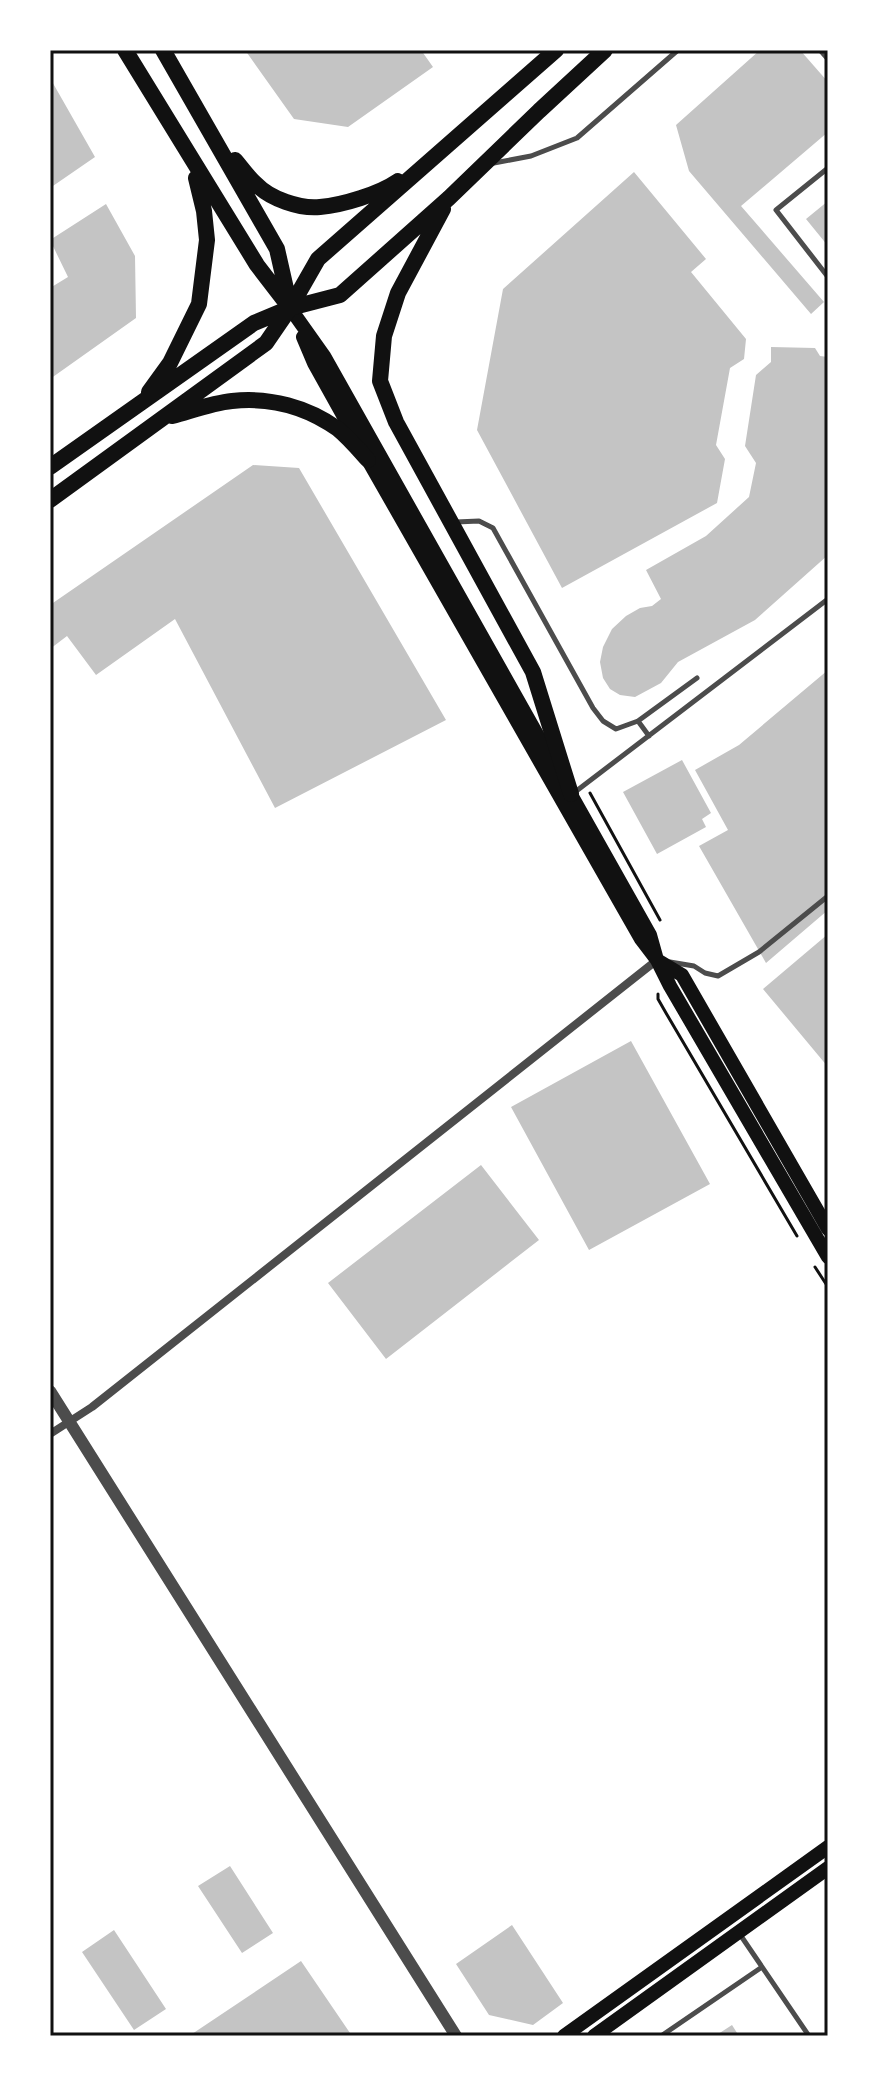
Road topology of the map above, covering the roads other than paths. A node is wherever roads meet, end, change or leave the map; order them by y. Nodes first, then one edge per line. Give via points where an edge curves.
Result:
1 (125, 50) edge
2 (163, 50) edge
3 (556, 50) edge
4 (605, 50) edge
5 (678, 50) edge
6 (820, 50) edge
7 (828, 59) edge
8 (214, 138) junction
9 (445, 147) junction
10 (192, 161) junction
11 (485, 165) junction
12 (828, 168) edge
13 (449, 198) junction
14 (828, 277) edge
15 (290, 308) junction
16 (141, 403) junction
17 (158, 420) junction
18 (368, 460) junction
19 (50, 467) edge
20 (50, 500) edge
21 (451, 522) junction
22 (828, 599) edge
23 (697, 678) dead end
24 (638, 721) junction
25 (649, 736) junction
26 (571, 794) junction
27 (828, 896) edge
28 (657, 960) junction
29 (828, 1229) edge
30 (828, 1257) edge
31 (50, 1391) edge
32 (69, 1421) junction
33 (50, 1434) edge
34 (828, 1847) edge
35 (828, 1868) edge
36 (739, 1932) junction
37 (762, 1967) junction
38 (456, 2036) edge
39 (564, 2036) edge
40 (594, 2036) edge
41 (661, 2036) edge
42 (809, 2036) edge

1 - 10 main road
2 - 8 main road
3 - 9 main road
4 - 11 main road
5 - 11 lane via 577,138 531,156
6 - 7 lane
8 - 9 main road via 257,186 277,198 320,207 393,184
8 - 15 main road via 277,249
9 - 15 main road via 318,259
10 - 15 main road
10 - 16 main road via 207,240 199,304 170,363
11 - 13 main road
12 - 14 lane via 776,210
13 - 15 main road via 340,295
13 - 21 main road via 398,293 384,336 380,381 396,422
15 - 16 main road via 254,323
15 - 17 main road via 266,343
15 - 18 main road
15 - 26 main road via 324,356
16 - 19 main road
17 - 18 main road via 229,401 293,405 340,431
17 - 20 main road
18 - 28 main road
21 - 24 lane via 479,521 493,528 593,708 616,729
21 - 26 main road via 533,672
22 - 25 lane
23 - 24 lane
24 - 25 lane
25 - 26 lane
26 - 28 main road via 650,935
27 - 28 lane via 759,952 718,976
28 - 29 main road via 682,975
28 - 30 main road
28 - 32 street
31 - 32 street
32 - 33 street
32 - 38 street
34 - 39 main road
35 - 36 main road
36 - 37 lane
36 - 40 main road
37 - 41 lane
37 - 42 lane

